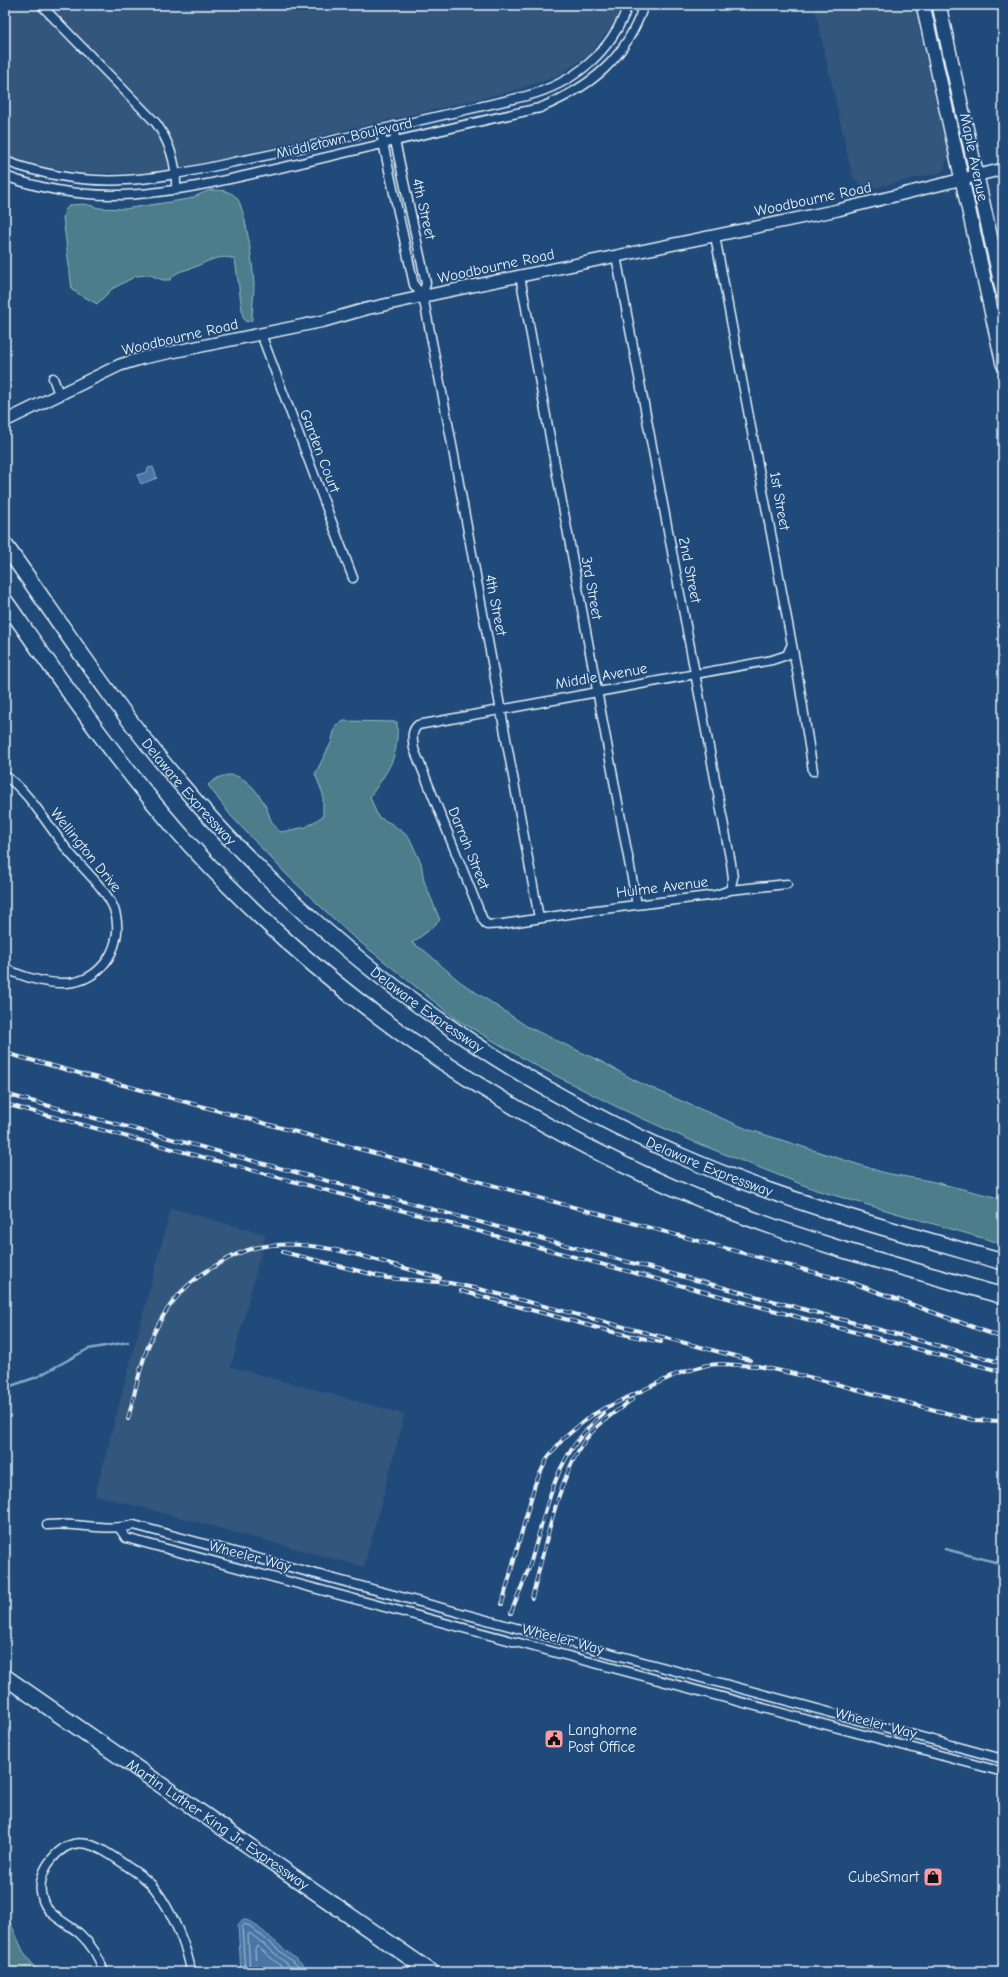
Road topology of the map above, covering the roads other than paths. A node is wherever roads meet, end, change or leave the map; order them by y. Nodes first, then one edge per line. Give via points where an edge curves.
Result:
1 (41, 5) edge
2 (628, 5) edge
3 (644, 5) edge
4 (923, 5) edge
5 (939, 5) edge
6 (394, 126) junction
7 (380, 129) junction
8 (395, 141) junction
9 (384, 145) junction
10 (5, 161) edge
11 (1003, 169) edge
12 (177, 175) junction
13 (977, 175) junction
14 (5, 176) edge
15 (962, 180) junction
16 (176, 190) junction
17 (715, 236) junction
18 (616, 256) junction
19 (520, 276) junction
20 (1003, 293) edge
21 (423, 296) junction
22 (261, 334) junction
23 (1003, 364) edge
24 (53, 378) dead end
25 (59, 394) junction
26 (5, 421) edge
27 (5, 545) edge
28 (353, 578) dead end
29 (5, 601) edge
30 (791, 646) junction
31 (695, 673) junction
32 (597, 691) junction
33 (501, 709) junction
34 (414, 730) joint
35 (813, 771) dead end
36 (5, 776) edge
37 (787, 884) dead end
38 (730, 890) junction
39 (637, 904) junction
40 (539, 918) junction
41 (5, 968) edge
42 (1003, 1262) edge
43 (1003, 1296) edge
44 (47, 1525) dead end
45 (120, 1529) junction
46 (5, 1677) edge
47 (5, 1690) edge
48 (1003, 1759) edge
49 (1003, 1772) edge
50 (104, 1972) edge
51 (191, 1972) edge
52 (413, 1972) edge
53 (431, 1972) edge

1 - 12 street via 156,123 170,145
2 - 6 street, Middletown Boulevard via 615,33 600,54 562,83 526,96
3 - 8 street, Middletown Boulevard via 635,28 614,59 603,72 570,95 540,108
4 - 15 main road, Maple Avenue
5 - 13 main road, Maple Avenue
6 - 7 street, Middletown Boulevard
6 - 8 street, 4th Street
7 - 9 street, 4th Street
7 - 12 street, Middletown Boulevard
8 - 9 street, Middletown Boulevard
8 - 21 street, 4th Street via 426,283
9 - 16 street, Middletown Boulevard
9 - 21 street, 4th Street via 414,285
10 - 12 street, Middletown Boulevard via 31,171 91,181 150,179
11 - 13 main road, Woodbourne Road
12 - 16 street
13 - 15 main road, Woodbourne Road
13 - 20 main road, Maple Avenue
14 - 16 street, Middletown Boulevard via 42,188 86,195
15 - 17 main road, Woodbourne Road
15 - 23 main road, Maple Avenue
17 - 18 main road, Woodbourne Road
17 - 30 street, 1st Street
18 - 19 main road, Woodbourne Road
18 - 31 street, 2nd Street
19 - 21 main road, Woodbourne Road
19 - 32 street, 3rd Street
21 - 22 main road, Woodbourne Road
21 - 33 street, 4th Street
22 - 25 main road, Woodbourne Road via 155,355 120,365
22 - 28 street, Garden Court
24 - 25 street
25 - 26 main road, Woodbourne Road
27 - 42 highway, Delaware Expressway via 111,696 200,807 281,891 341,944 414,1002 542,1086 684,1158 821,1208
29 - 43 highway via 116,757 190,844 282,937 412,1042 530,1116 603,1155 666,1184 737,1214 810,1239
30 - 31 street, Middle Avenue via 787,655 772,660
30 - 35 street, 1st Street
31 - 32 street, Middle Avenue
31 - 38 street, 2nd Street via 731,864 733,878
32 - 33 street, Middle Avenue
32 - 39 street, 3rd Street
33 - 34 street, Middle Avenue via 418,725
33 - 40 street, 4th Street
34 - 40 street, Darrah Street via 414,749 483,920 490,925
36 - 41 street, Wellington Drive via 17,786 106,894 114,908 118,934 108,960 94,974 83,980 55,983
37 - 38 street, Hulme Avenue
38 - 39 street, Hulme Avenue
39 - 40 street, Hulme Avenue
44 - 45 street, Wheeler Way via 65,1523
45 - 48 street, Wheeler Way via 134,1525
45 - 49 street, Wheeler Way via 126,1538
46 - 53 highway, Martin Luther King Jr. Expressway
47 - 52 highway, Martin Luther King Jr. Expressway
50 - 51 street via 90,1944 50,1912 41,1896 41,1880 49,1862 60,1850 74,1844 96,1846 149,1881 163,1901 189,1956

